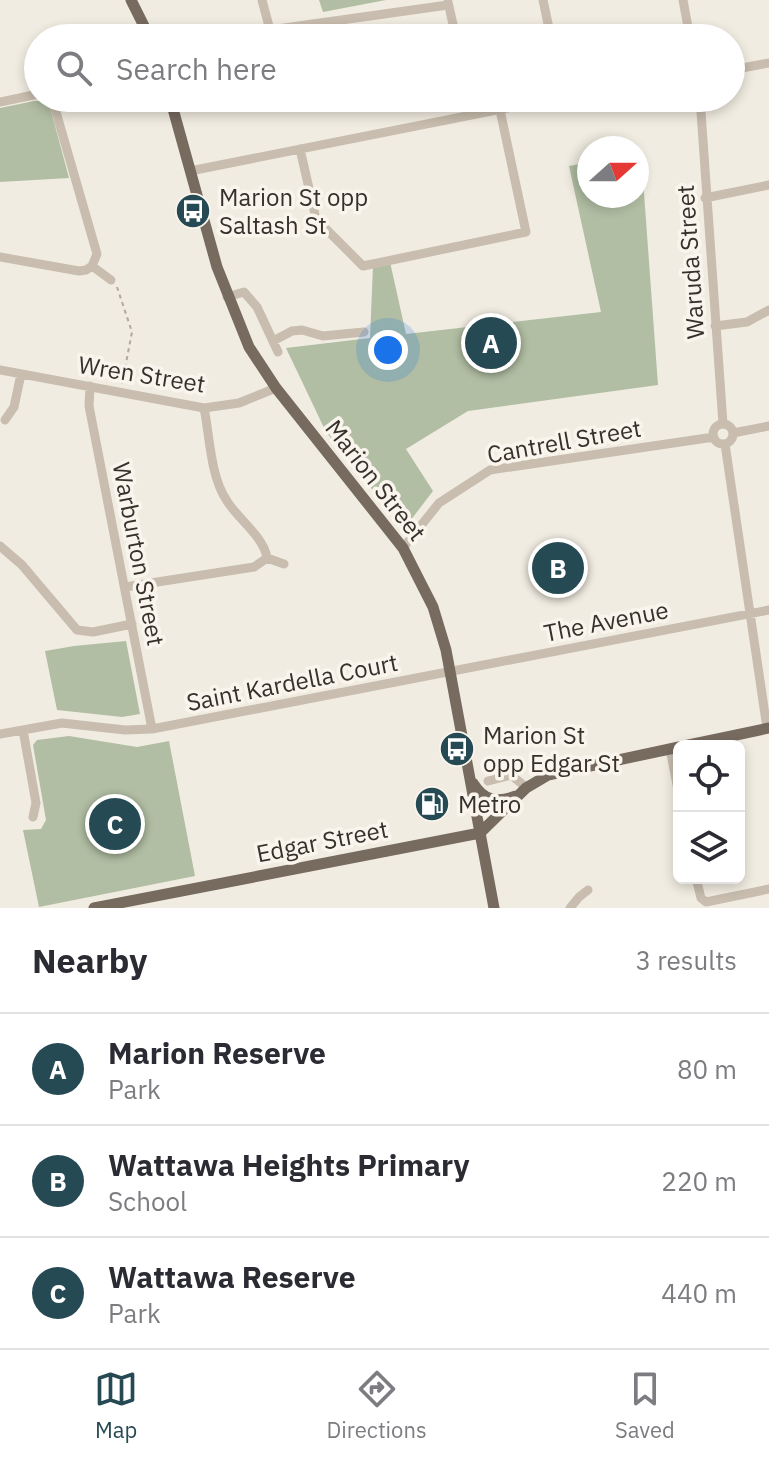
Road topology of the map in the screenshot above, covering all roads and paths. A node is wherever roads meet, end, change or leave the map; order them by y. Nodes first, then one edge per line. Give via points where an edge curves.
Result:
1 (131, 0) edge
2 (262, 0) edge
3 (543, 0) edge
4 (683, 0) edge
5 (448, 3) edge
6 (143, 24) edge
7 (268, 24) edge
8 (310, 24) edge
9 (453, 24) edge
10 (548, 24) edge
11 (687, 24) edge
12 (769, 63) edge
13 (745, 67) edge
14 (24, 97) edge
15 (0, 102) edge
16 (56, 112) edge
17 (174, 112) edge
18 (486, 112) edge
19 (500, 112) edge
20 (701, 112) edge
21 (472, 114) joint
22 (300, 149) junction
23 (190, 171) junction
24 (769, 185) edge
25 (705, 198) junction
26 (0, 257) edge
27 (92, 266) junction
28 (111, 280) joint
29 (227, 297) junction
30 (769, 310) edge
31 (715, 326) junction
32 (364, 332) dead end
33 (273, 341) junction
34 (278, 352) dead end
35 (0, 370) edge
36 (21, 374) junction
37 (90, 386) junction
38 (276, 388) junction
39 (120, 392) junction
40 (204, 408) junction
41 (5, 420) dead end
42 (723, 424) junction
43 (769, 426) edge
44 (733, 433) junction
45 (714, 437) junction
46 (725, 444) junction
47 (0, 546) edge
48 (403, 548) junction
49 (267, 558) junction
50 (284, 564) dead end
51 (125, 587) junction
52 (769, 610) edge
53 (750, 613) junction
54 (132, 624) junction
55 (450, 672) junction
56 (768, 728) edge
57 (23, 730) junction
58 (147, 730) junction
59 (0, 734) edge
60 (711, 740) edge
61 (673, 748) edge
62 (470, 779) junction
63 (488, 781) dead end
64 (524, 791) junction
65 (33, 817) dead end
66 (480, 833) junction
67 (698, 884) edge
68 (769, 889) edge
69 (588, 890) dead end
70 (94, 908) edge
71 (494, 908) edge
72 (570, 908) edge

1 - 6 main road
2 - 7 street
3 - 10 street
4 - 11 street
5 - 8 street
5 - 9 street
12 - 13 street
14 - 15 street
16 - 27 street via 97,254
17 - 23 main road, Marion Street
18 - 21 street
19 - 22 street via 526,232 363,266 316,219
20 - 25 street, Waruda Street
21 - 22 street
22 - 23 street
23 - 29 main road, Marion Street
24 - 25 street
25 - 31 street, Waruda Street
26 - 27 street via 79,271
27 - 28 street
28 - 39 path via 132,332
29 - 33 street via 244,292
29 - 38 main road, Marion Street via 249,347
30 - 31 street via 747,322
31 - 42 street, Waruda Street
32 - 33 street via 323,336 302,330
33 - 34 street
35 - 36 street, Wren Street
36 - 37 street, Wren Street
36 - 41 street via 14,407
37 - 39 street, Wren Street
37 - 51 street, Warburton Street via 89,406
38 - 40 street, Wren Street via 239,403
38 - 48 main road, Marion Street
39 - 40 street, Wren Street
40 - 49 street via 219,485
42 - 44 street
42 - 45 street via 715,428
43 - 44 street
44 - 46 street
45 - 46 street
45 - 48 street, Cantrell Street via 490,470 439,503
46 - 53 street
47 - 54 street via 77,630
48 - 55 main road, Marion Street via 433,607
49 - 50 street
49 - 51 street via 254,567
51 - 54 street, Warburton Street
52 - 53 street, The Avenue
53 - 55 street, The Avenue
53 - 56 street
54 - 58 street, Warburton Street
55 - 58 street, Saint Kardella Court
55 - 62 main road, Marion Street
56 - 60 main road
57 - 58 street, Saint Kardella Court via 62,723
57 - 59 street, Saint Kardella Court
57 - 65 street via 36,803
61 - 64 main road via 567,769
62 - 64 main road via 490,800
62 - 66 main road, Marion Street
63 - 64 street via 511,775
64 - 66 main road
66 - 70 main road, Edgar Street
66 - 71 main road, Marion Street
67 - 68 street via 706,902
69 - 72 street

